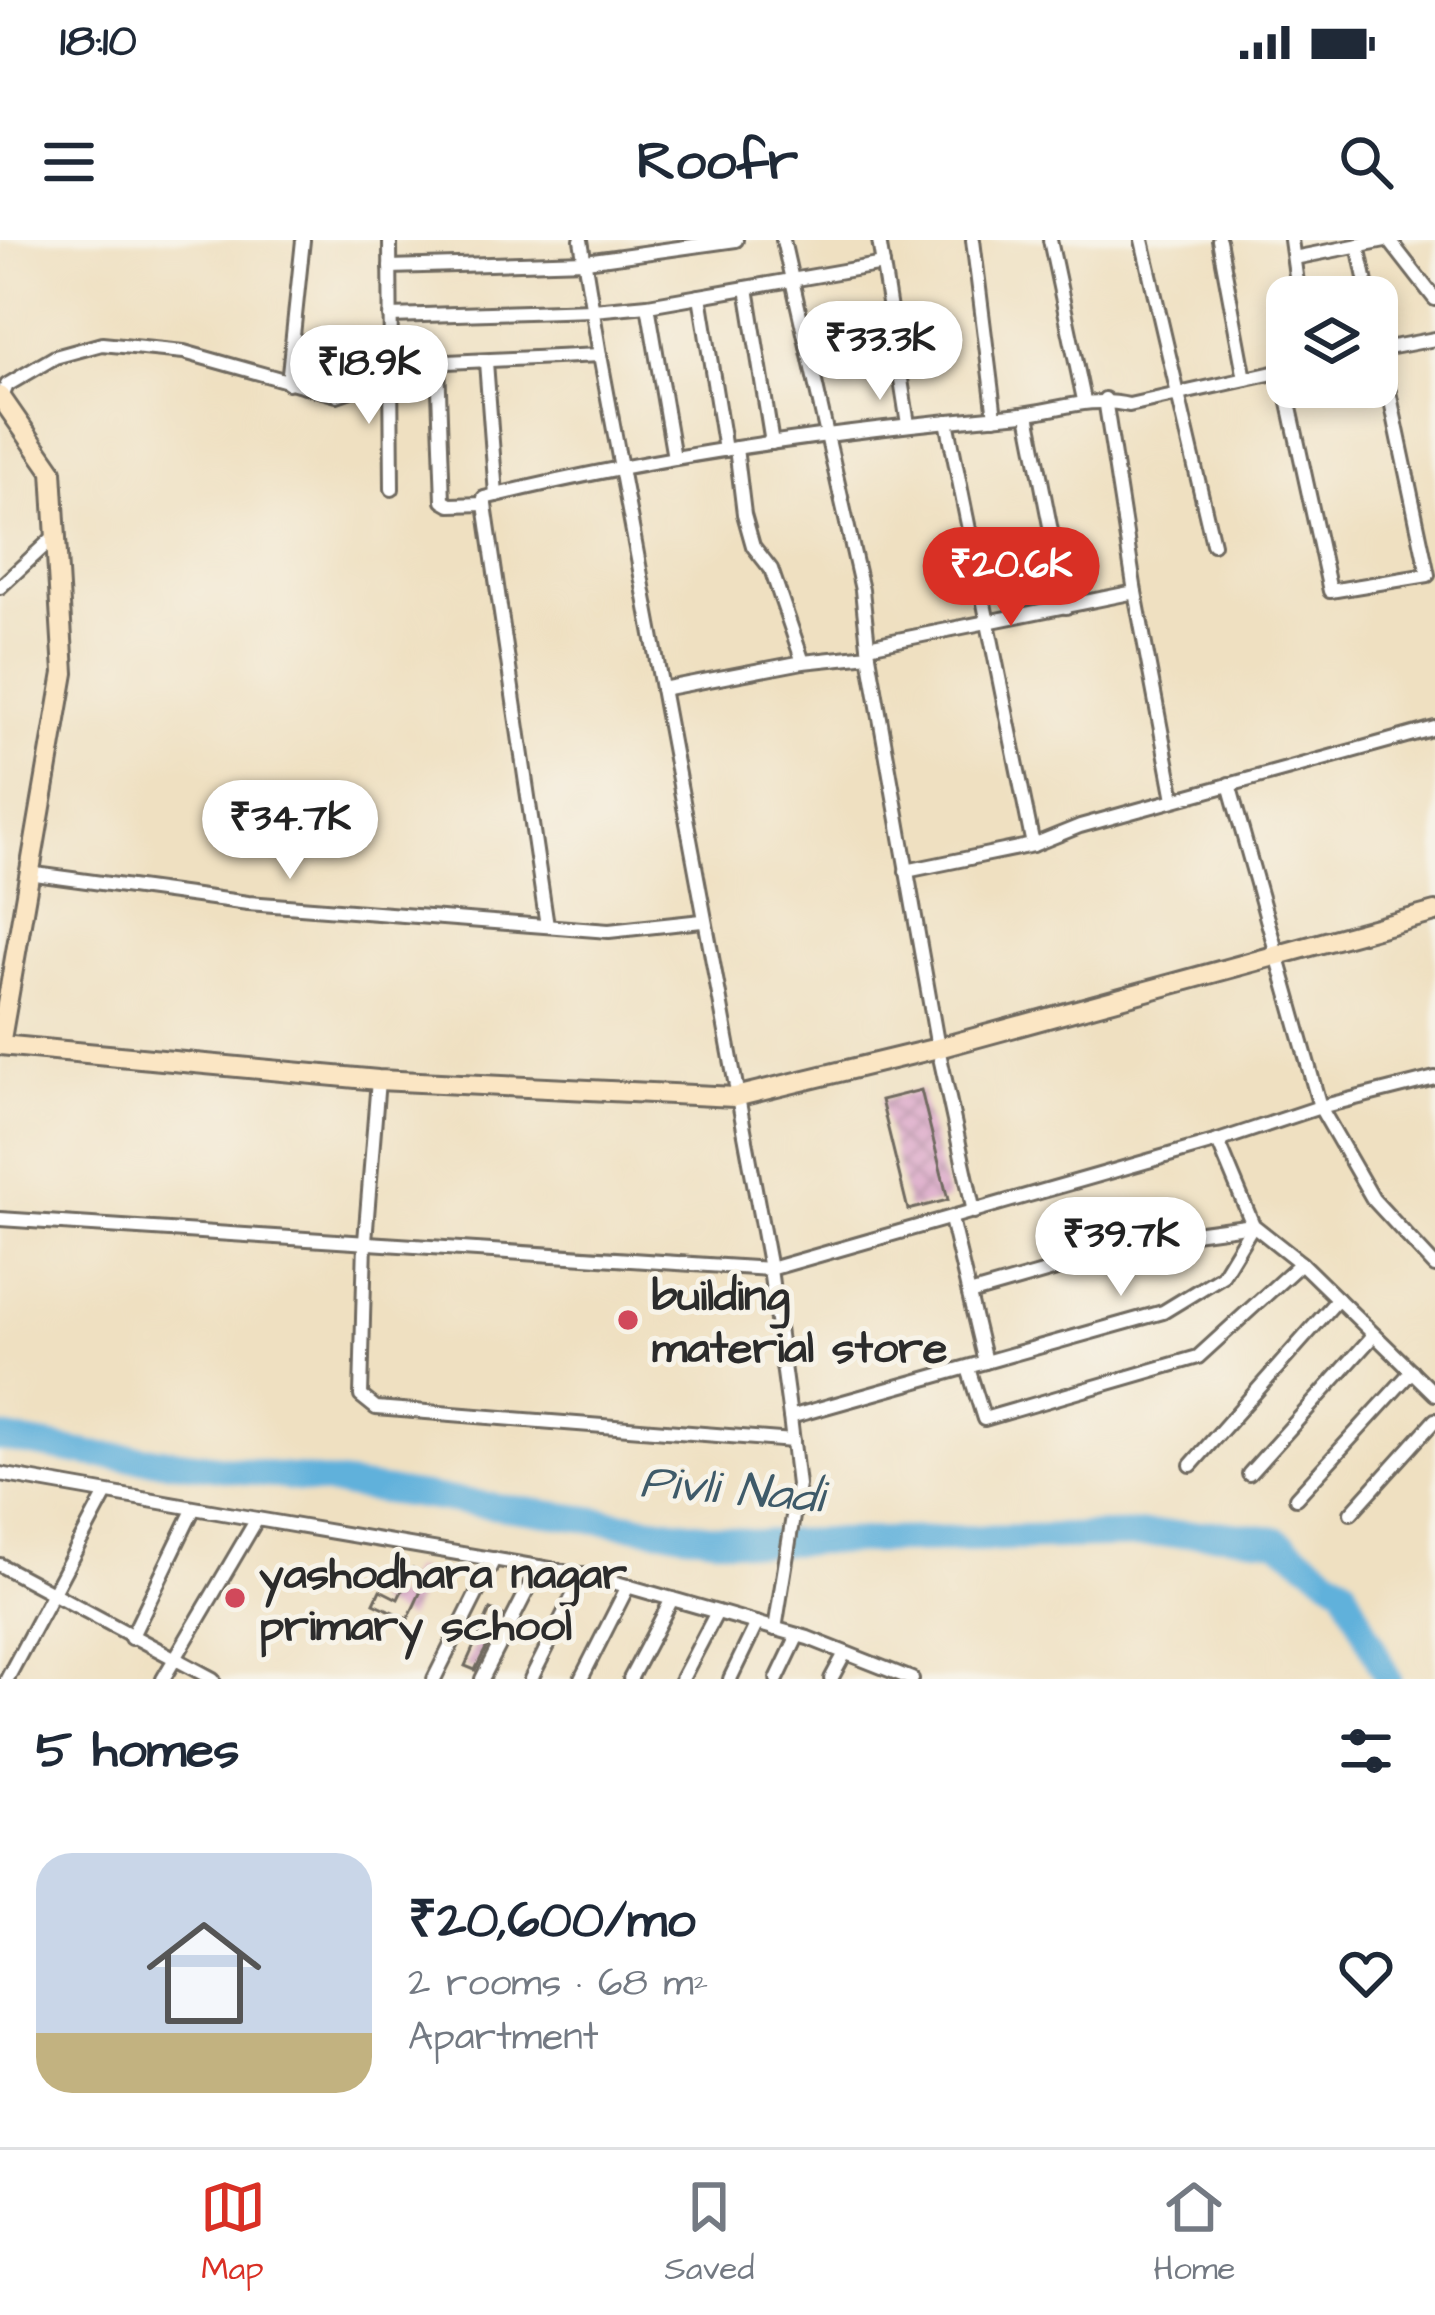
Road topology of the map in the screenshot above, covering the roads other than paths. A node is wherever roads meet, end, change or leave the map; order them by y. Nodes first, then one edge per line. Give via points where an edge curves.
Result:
1 (303, 240) edge
2 (390, 240) edge
3 (581, 240) edge
4 (736, 240) edge
5 (783, 240) edge
6 (879, 240) edge
7 (973, 240) edge
8 (1050, 240) edge
9 (1142, 240) edge
10 (1219, 240) edge
11 (1291, 240) edge
12 (1387, 240) edge
13 (1358, 245) junction
14 (1294, 258) junction
15 (586, 261) junction
16 (883, 264) junction
17 (390, 267) junction
18 (1296, 276) edge
19 (1365, 276) edge
20 (791, 281) junction
21 (747, 288) junction
22 (700, 296) junction
23 (1435, 299) edge
24 (648, 304) junction
25 (592, 310) junction
26 (390, 316) junction
27 (1435, 339) edge
28 (1398, 343) edge
29 (600, 355) junction
30 (486, 362) junction
31 (438, 363) junction
32 (393, 366) junction
33 (1266, 374) edge
34 (1245, 379) junction
35 (288, 383) junction
36 (2, 388) edge
37 (1181, 393) junction
38 (1105, 399) junction
39 (1084, 400) junction
40 (1292, 408) edge
41 (1392, 408) edge
42 (1028, 414) junction
43 (995, 417) junction
44 (946, 421) junction
45 (908, 424) junction
46 (824, 435) junction
47 (772, 443) junction
48 (730, 449) junction
49 (674, 458) junction
50 (620, 467) junction
51 (392, 489) dead end
52 (490, 500) junction
53 (58, 534) junction
54 (1213, 544) dead end
55 (0, 587) edge
56 (1135, 592) junction
57 (1066, 607) junction
58 (986, 624) junction
59 (868, 650) junction
60 (803, 662) junction
61 (662, 689) junction
62 (1435, 728) edge
63 (1229, 784) junction
64 (1174, 799) junction
65 (1033, 845) junction
66 (905, 871) junction
67 (28, 873) junction
68 (1435, 912) edge
69 (702, 921) junction
70 (547, 926) junction
71 (1276, 957) junction
72 (0, 1046) edge
73 (938, 1048) junction
74 (1435, 1078) edge
75 (378, 1080) junction
76 (735, 1097) junction
77 (1320, 1107) junction
78 (1218, 1141) junction
79 (974, 1212) junction
80 (951, 1219) junction
81 (0, 1220) edge
82 (1253, 1225) junction
83 (365, 1241) junction
84 (1301, 1263) junction
85 (1435, 1266) edge
86 (770, 1269) junction
87 (969, 1294) junction
88 (1338, 1299) junction
89 (1374, 1334) junction
90 (985, 1362) junction
91 (968, 1368) junction
92 (1412, 1372) junction
93 (1435, 1394) edge
94 (790, 1418) junction
95 (1435, 1420) edge
96 (793, 1441) junction
97 (1191, 1465) dead end
98 (0, 1474) edge
99 (1249, 1474) dead end
100 (105, 1495) junction
101 (1296, 1498) dead end
102 (193, 1510) junction
103 (1351, 1513) dead end
104 (256, 1519) junction
105 (494, 1559) junction
106 (0, 1565) edge
107 (539, 1567) junction
108 (584, 1574) junction
109 (628, 1586) junction
110 (54, 1594) junction
111 (671, 1599) junction
112 (718, 1612) junction
113 (757, 1624) junction
114 (775, 1629) junction
115 (798, 1636) junction
116 (131, 1638) junction
117 (844, 1653) junction
118 (174, 1660) junction
119 (884, 1674) edge
120 (7, 1679) edge
121 (164, 1679) edge
122 (213, 1679) edge
123 (434, 1679) edge
124 (482, 1679) edge
125 (531, 1679) edge
126 (580, 1679) edge
127 (630, 1679) edge
128 (682, 1679) edge
129 (730, 1679) edge
130 (777, 1679) edge
131 (831, 1679) edge
132 (912, 1679) edge

1 - 35 street
2 - 17 street
3 - 15 street
4 - 15 street
5 - 20 street
6 - 16 street
7 - 43 street
8 - 39 street
9 - 37 street
10 - 34 street
11 - 14 street
12 - 13 street
12 - 23 street
13 - 14 street
13 - 19 street
14 - 18 street
15 - 17 street
15 - 25 street
16 - 20 street
16 - 45 street
17 - 26 street
20 - 21 street
20 - 46 street
21 - 22 street
21 - 47 street
22 - 24 street
22 - 48 street
24 - 25 street
24 - 49 street
25 - 26 street
25 - 29 street
26 - 32 street
27 - 28 street
29 - 30 street
29 - 50 street
30 - 31 street
30 - 52 street
31 - 32 street
31 - 52 street via 443,501
32 - 35 street via 380,380 337,395
32 - 51 street
33 - 34 street
34 - 37 street
35 - 36 street via 184,352 102,344 55,357
36 - 53 street via 52,471
37 - 38 street via 1130,405
37 - 54 street
38 - 39 street
38 - 56 street
39 - 42 street
40 - 41 street via 1330,591 1428,575
42 - 43 street
42 - 57 street
43 - 44 street
44 - 45 street
44 - 58 street
45 - 46 street
46 - 47 street
46 - 59 street via 862,590
47 - 48 street
48 - 49 street
48 - 60 street via 753,546 771,569
49 - 50 street
50 - 52 street
50 - 61 street
52 - 70 street
53 - 55 street
53 - 67 street via 64,673
56 - 57 street
56 - 64 street
57 - 58 street
58 - 59 street
58 - 65 street
59 - 60 street
59 - 66 street
60 - 61 street
61 - 69 street
62 - 63 street
63 - 64 street
63 - 71 street
64 - 65 street
65 - 66 street
66 - 73 street
67 - 70 street via 248,903
67 - 72 street
68 - 71 street
69 - 70 street via 609,931
69 - 76 street
71 - 73 street
71 - 77 street
72 - 75 street
73 - 76 street
73 - 79 street
74 - 77 street
75 - 76 street
75 - 83 street
76 - 86 street
77 - 78 street
77 - 85 street via 1373,1198
78 - 79 street
78 - 82 street
79 - 80 street
80 - 86 street
80 - 87 street
81 - 83 street
82 - 84 street
82 - 87 street via 1172,1236
82 - 90 street via 1222,1276 1163,1312
83 - 86 street
83 - 96 street via 361,1396 376,1408
84 - 88 street
84 - 91 street via 1198,1357 984,1419
86 - 94 street
87 - 90 street
88 - 89 street
88 - 97 street
89 - 92 street
89 - 99 street
90 - 91 street
91 - 94 street
92 - 93 street
92 - 101 street
94 - 96 street
95 - 103 street
96 - 114 street via 798,1485
98 - 100 street
100 - 102 street
100 - 110 street
102 - 104 street
102 - 116 street
104 - 105 street
104 - 118 street
105 - 107 street
105 - 123 street
106 - 110 street
107 - 108 street
107 - 124 street
108 - 109 street
108 - 125 street
109 - 111 street
109 - 126 street
110 - 116 street
110 - 120 street
111 - 112 street
111 - 127 street
112 - 113 street
112 - 128 street
113 - 114 street
113 - 129 street
114 - 115 street
115 - 117 street
115 - 130 street
116 - 118 street
117 - 119 street
117 - 131 street
118 - 121 street
118 - 122 street
119 - 132 street

